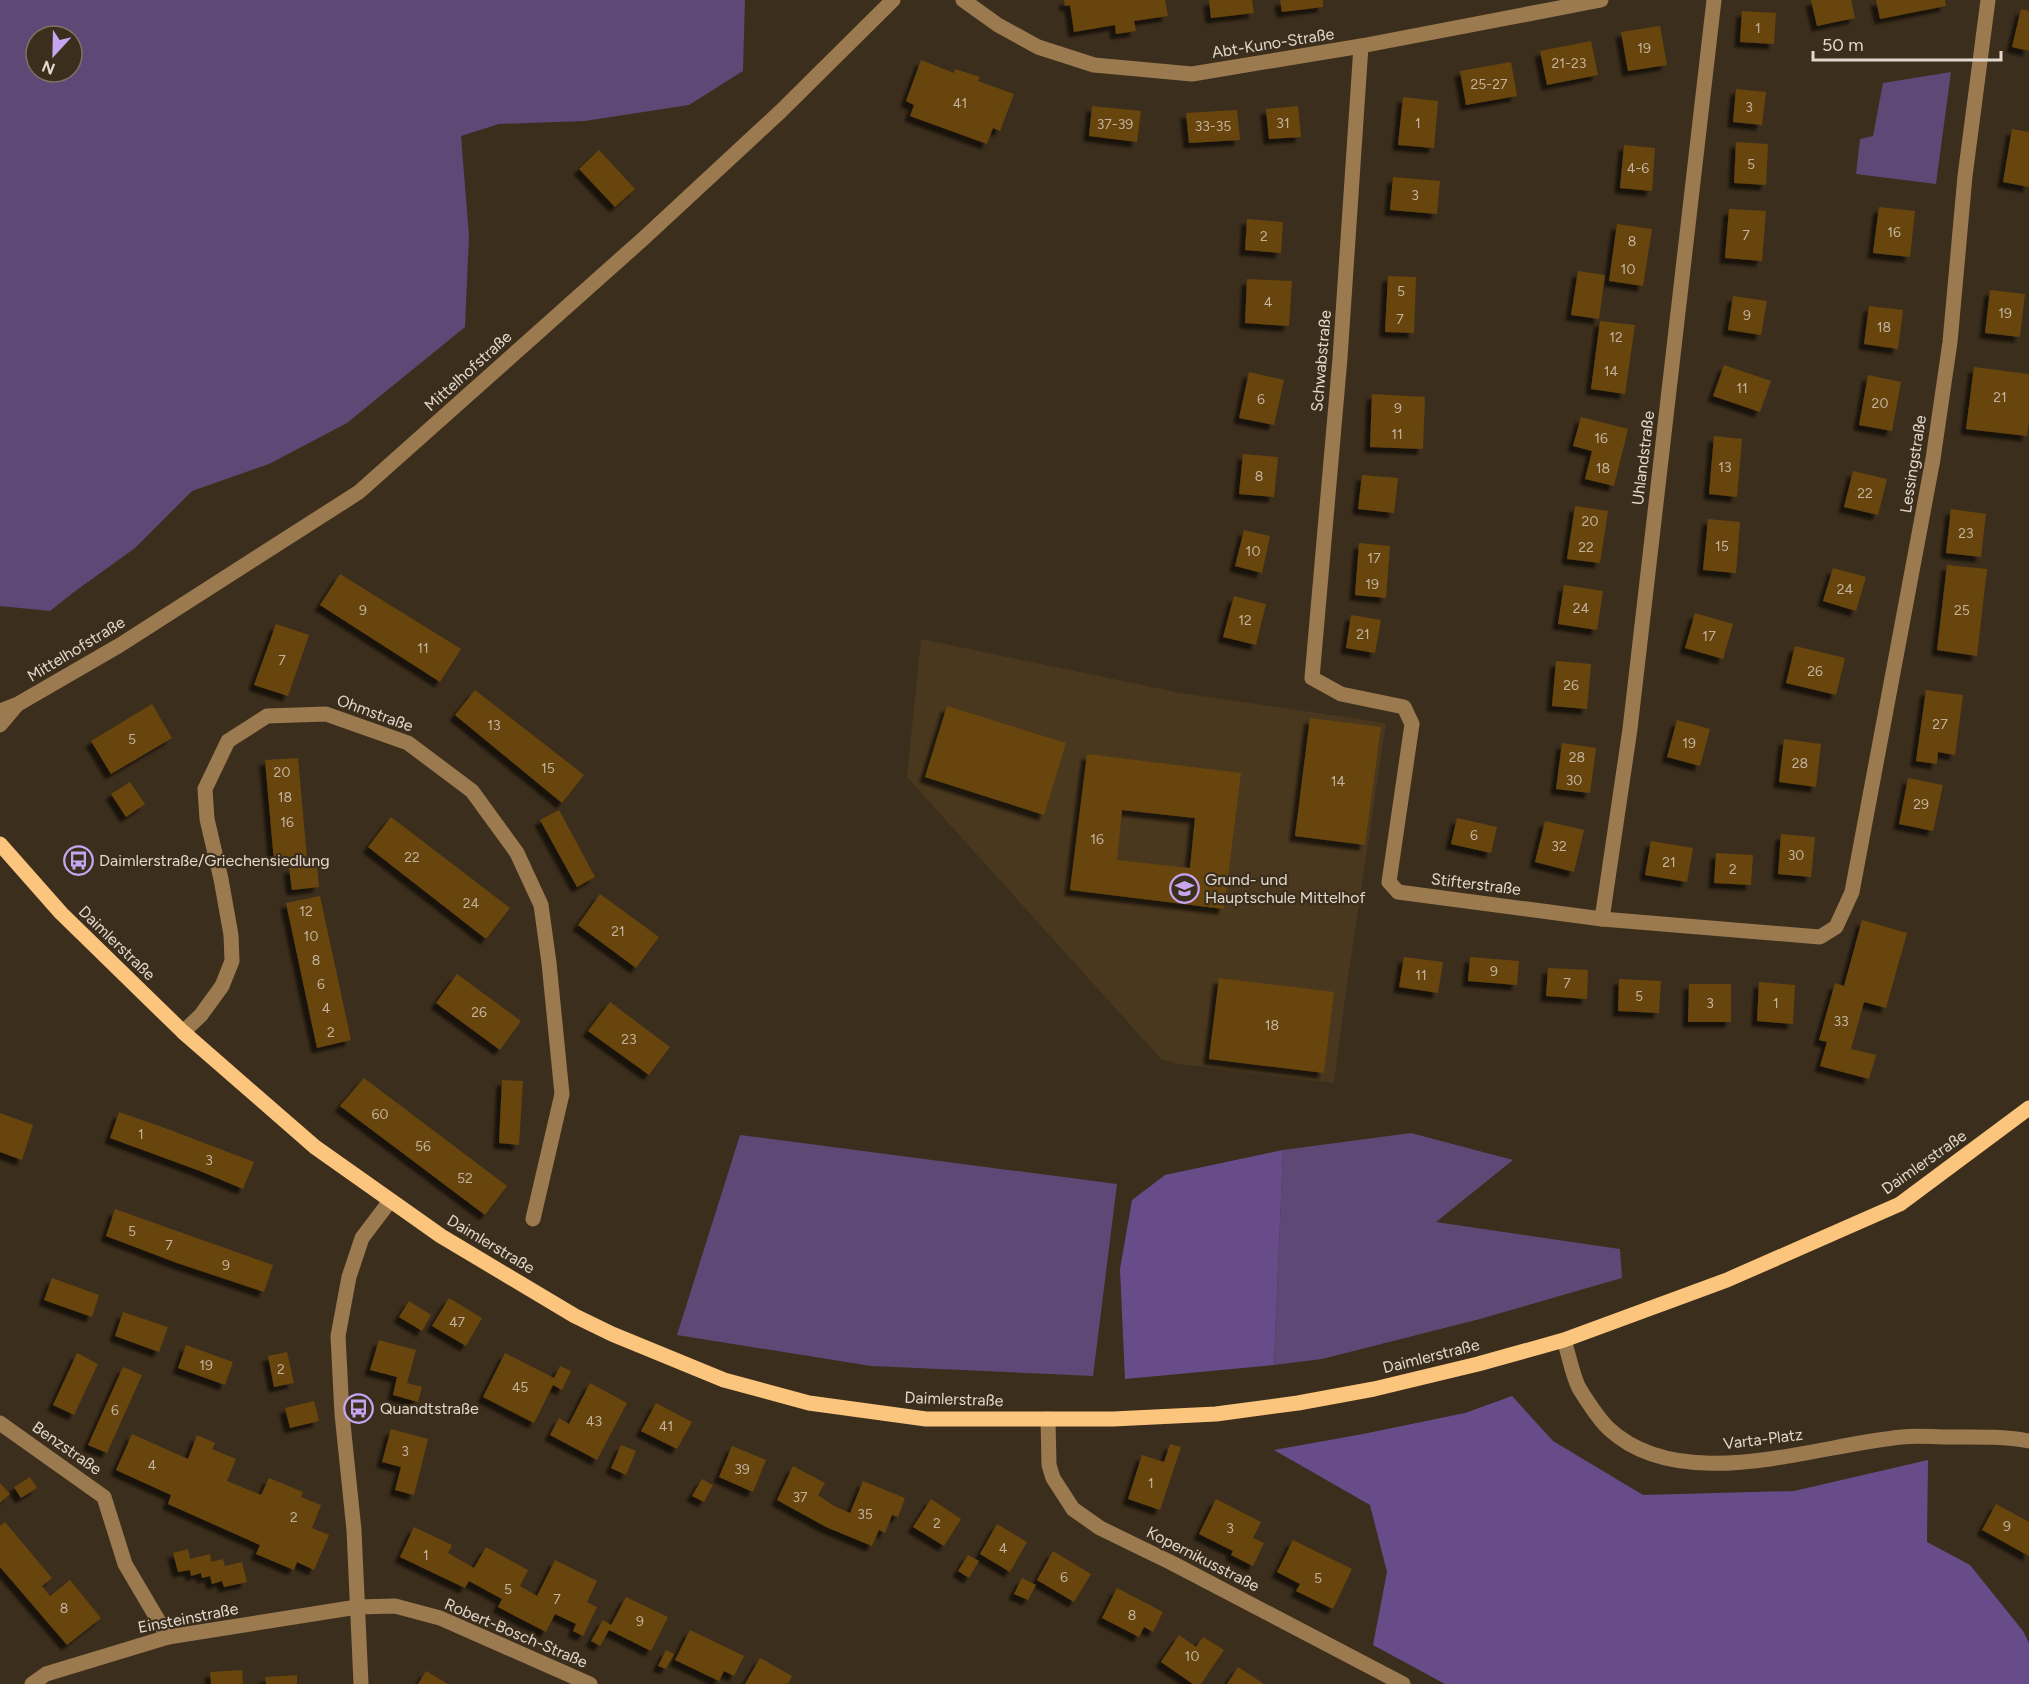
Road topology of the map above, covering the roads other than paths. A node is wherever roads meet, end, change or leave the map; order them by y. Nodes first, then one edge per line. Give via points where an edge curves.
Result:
1 (893, 0) edge
2 (963, 0) edge
3 (1601, 0) edge
4 (1714, 0) edge
5 (1988, 0) edge
6 (1361, 46) junction
7 (1312, 678) joint
8 (18, 704) junction
9 (0, 711) edge
10 (0, 726) edge
11 (0, 844) edge
12 (1602, 919) junction
13 (1836, 927) joint
14 (183, 1032) junction
15 (2029, 1108) edge
16 (390, 1201) junction
17 (533, 1219) dead end
18 (1564, 1340) junction
19 (1047, 1419) junction
20 (0, 1423) edge
21 (2029, 1441) edge
22 (357, 1607) junction
23 (168, 1637) junction
24 (32, 1684) edge
25 (361, 1684) edge
26 (590, 1684) edge
27 (1403, 1684) edge

1 - 8 street, Mittelhofstraße via 644,238 359,492 120,645
2 - 6 street, Abt-Kuno-Straße via 1038,47 1094,65 1192,74
3 - 6 street, Abt-Kuno-Straße
4 - 12 street, Uhlandstraße via 1630,729
5 - 13 street, Lessingstraße via 1933,459 1852,892
6 - 7 street, Schwabstraße via 1340,358
7 - 12 street, Stifterstraße via 1341,694 1404,707 1412,724 1389,882 1398,892
8 - 9 street, Mittelhofstraße
8 - 10 street, Mittelhofstraße
11 - 14 main road, Daimlerstraße via 61,913
12 - 13 street, Stifterstraße via 1820,937
14 - 16 main road, Daimlerstraße via 315,1147
14 - 17 street, Ohmstraße via 222,986 232,961 231,935 207,819 205,789 228,741 267,716 326,714 408,743 472,791 517,853 541,905 562,1094
15 - 18 main road, Daimlerstraße via 1900,1204 1727,1280
16 - 19 main road, Daimlerstraße via 575,1316 724,1380 809,1403 926,1419
16 - 22 street via 362,1239 349,1277 338,1336
18 - 19 main road, Daimlerstraße via 1386,1386 1298,1403 1216,1414
18 - 21 street, Varta-Platz via 1578,1386 1607,1427 1622,1440 1673,1461 1749,1462 1903,1437 2008,1437
19 - 27 street, Kopernikusstraße via 1049,1465 1073,1509 1100,1528
20 - 23 street, Benzstraße via 104,1497 124,1564
22 - 23 street, Einsteinstraße
22 - 25 street
22 - 26 street, Robert-Bosch-Straße via 395,1606 440,1618
23 - 24 street, Einsteinstraße via 46,1674

